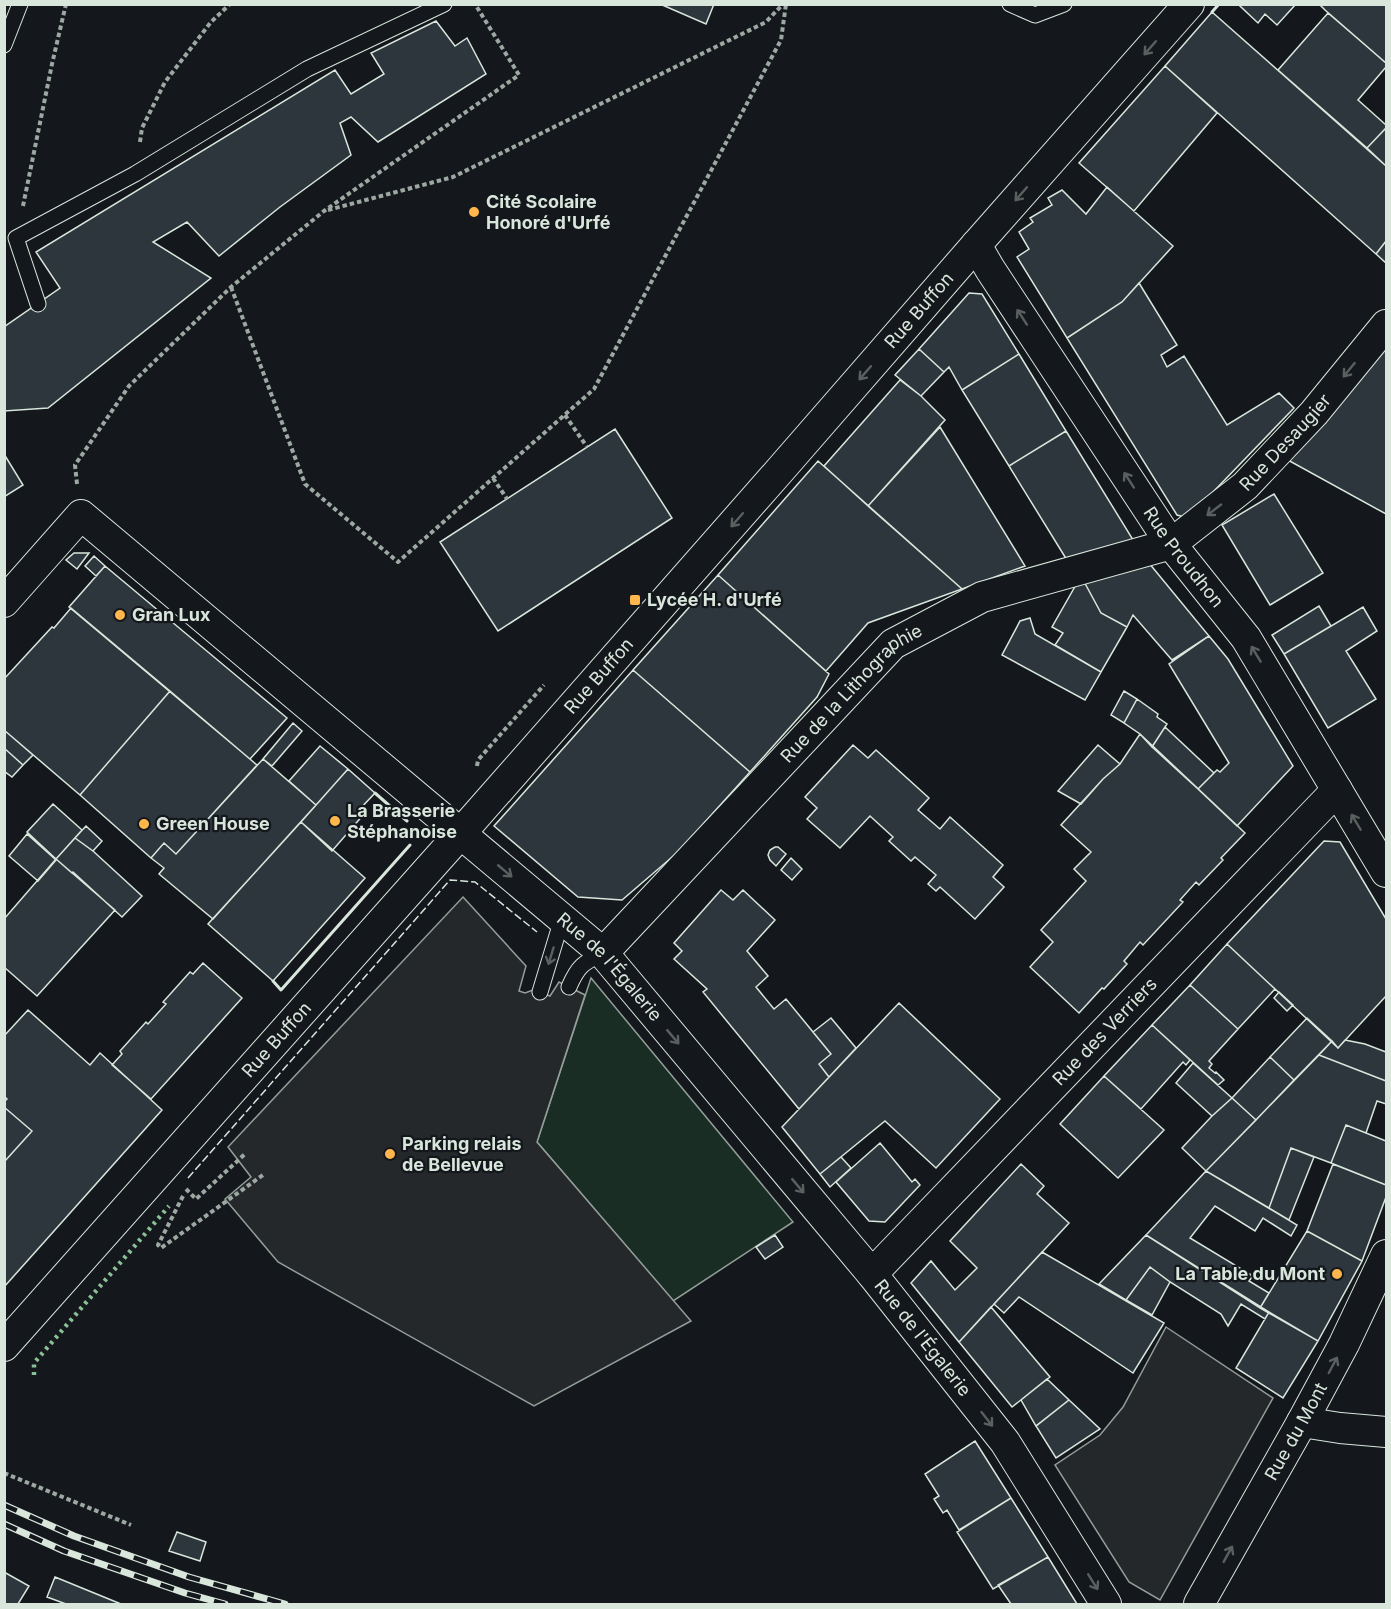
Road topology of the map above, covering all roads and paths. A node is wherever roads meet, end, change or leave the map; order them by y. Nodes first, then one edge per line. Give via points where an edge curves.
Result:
1 (20, 4) edge
2 (66, 4) edge
3 (230, 4) edge
4 (444, 4) edge
5 (476, 4) edge
6 (784, 4) edge
7 (1010, 4) edge
8 (1064, 4) edge
9 (1189, 4) edge
10 (4, 45) edge
11 (135, 174) junction
12 (324, 211) junction
13 (16, 238) junction
14 (976, 245) junction
15 (231, 287) junction
16 (38, 304) dead end
17 (1386, 325) edge
18 (565, 415) junction
19 (587, 447) dead end
20 (493, 478) junction
21 (507, 499) dead end
22 (81, 515) junction
23 (1171, 544) junction
24 (4, 602) edge
25 (1337, 790) junction
26 (460, 834) junction
27 (1386, 872) edge
28 (562, 919) junction
29 (603, 953) junction
30 (569, 987) dead end
31 (540, 992) dead end
32 (245, 1154) dead end
33 (263, 1175) dead end
34 (186, 1190) dead end
35 (196, 1199) dead end
36 (1386, 1255) edge
37 (872, 1274) junction
38 (4, 1346) edge
39 (1302, 1422) junction
40 (1386, 1432) edge
41 (4, 1473) edge
42 (131, 1525) dead end
43 (1106, 1605) edge
44 (1199, 1605) edge

1 - 10 lane
2 - 13 path
3 - 11 path via 211,22 165,82 142,128
4 - 11 lane via 307,69
5 - 12 path via 519,75
6 - 12 path via 766,22 453,177
6 - 18 path via 780,40 594,389
7 - 8 lane via 1035,15
9 -> 14 street, Rue Buffon
11 - 13 lane
12 - 15 path
13 - 16 lane
23 -> 14 street, Rue Proudhon
14 -> 26 street, Rue Buffon
15 - 20 path via 305,484 398,562
15 - 22 path via 129,386 75,465
17 -> 23 street, Rue Desaugier via 1314,413 1245,486
18 - 19 path
18 - 20 path
20 - 21 path
22 - 24 street
22 - 26 street, Rue de l'Égalerie
25 -> 23 street, Rue Proudhon via 1246,638
23 - 29 street, Rue de la Lithographie via 982,597 893,644
27 -> 25 street, Rue Proudhon
25 - 37 street, Rue des Verriers
26 -> 28 street, Rue de l'Égalerie
26 - 38 street, Rue Buffon
28 - 29 street, Rue de l'Égalerie
28 -> 31 lane
29 - 30 lane via 577,970
29 -> 37 street, Rue de l'Égalerie
32 - 35 path
33 - 34 path via 161,1248 158,1245
39 -> 36 street, Rue du Mont
37 -> 43 street, Rue de l'Égalerie via 1005,1442
39 - 40 street
44 -> 39 street, Rue du Mont
41 - 42 path

